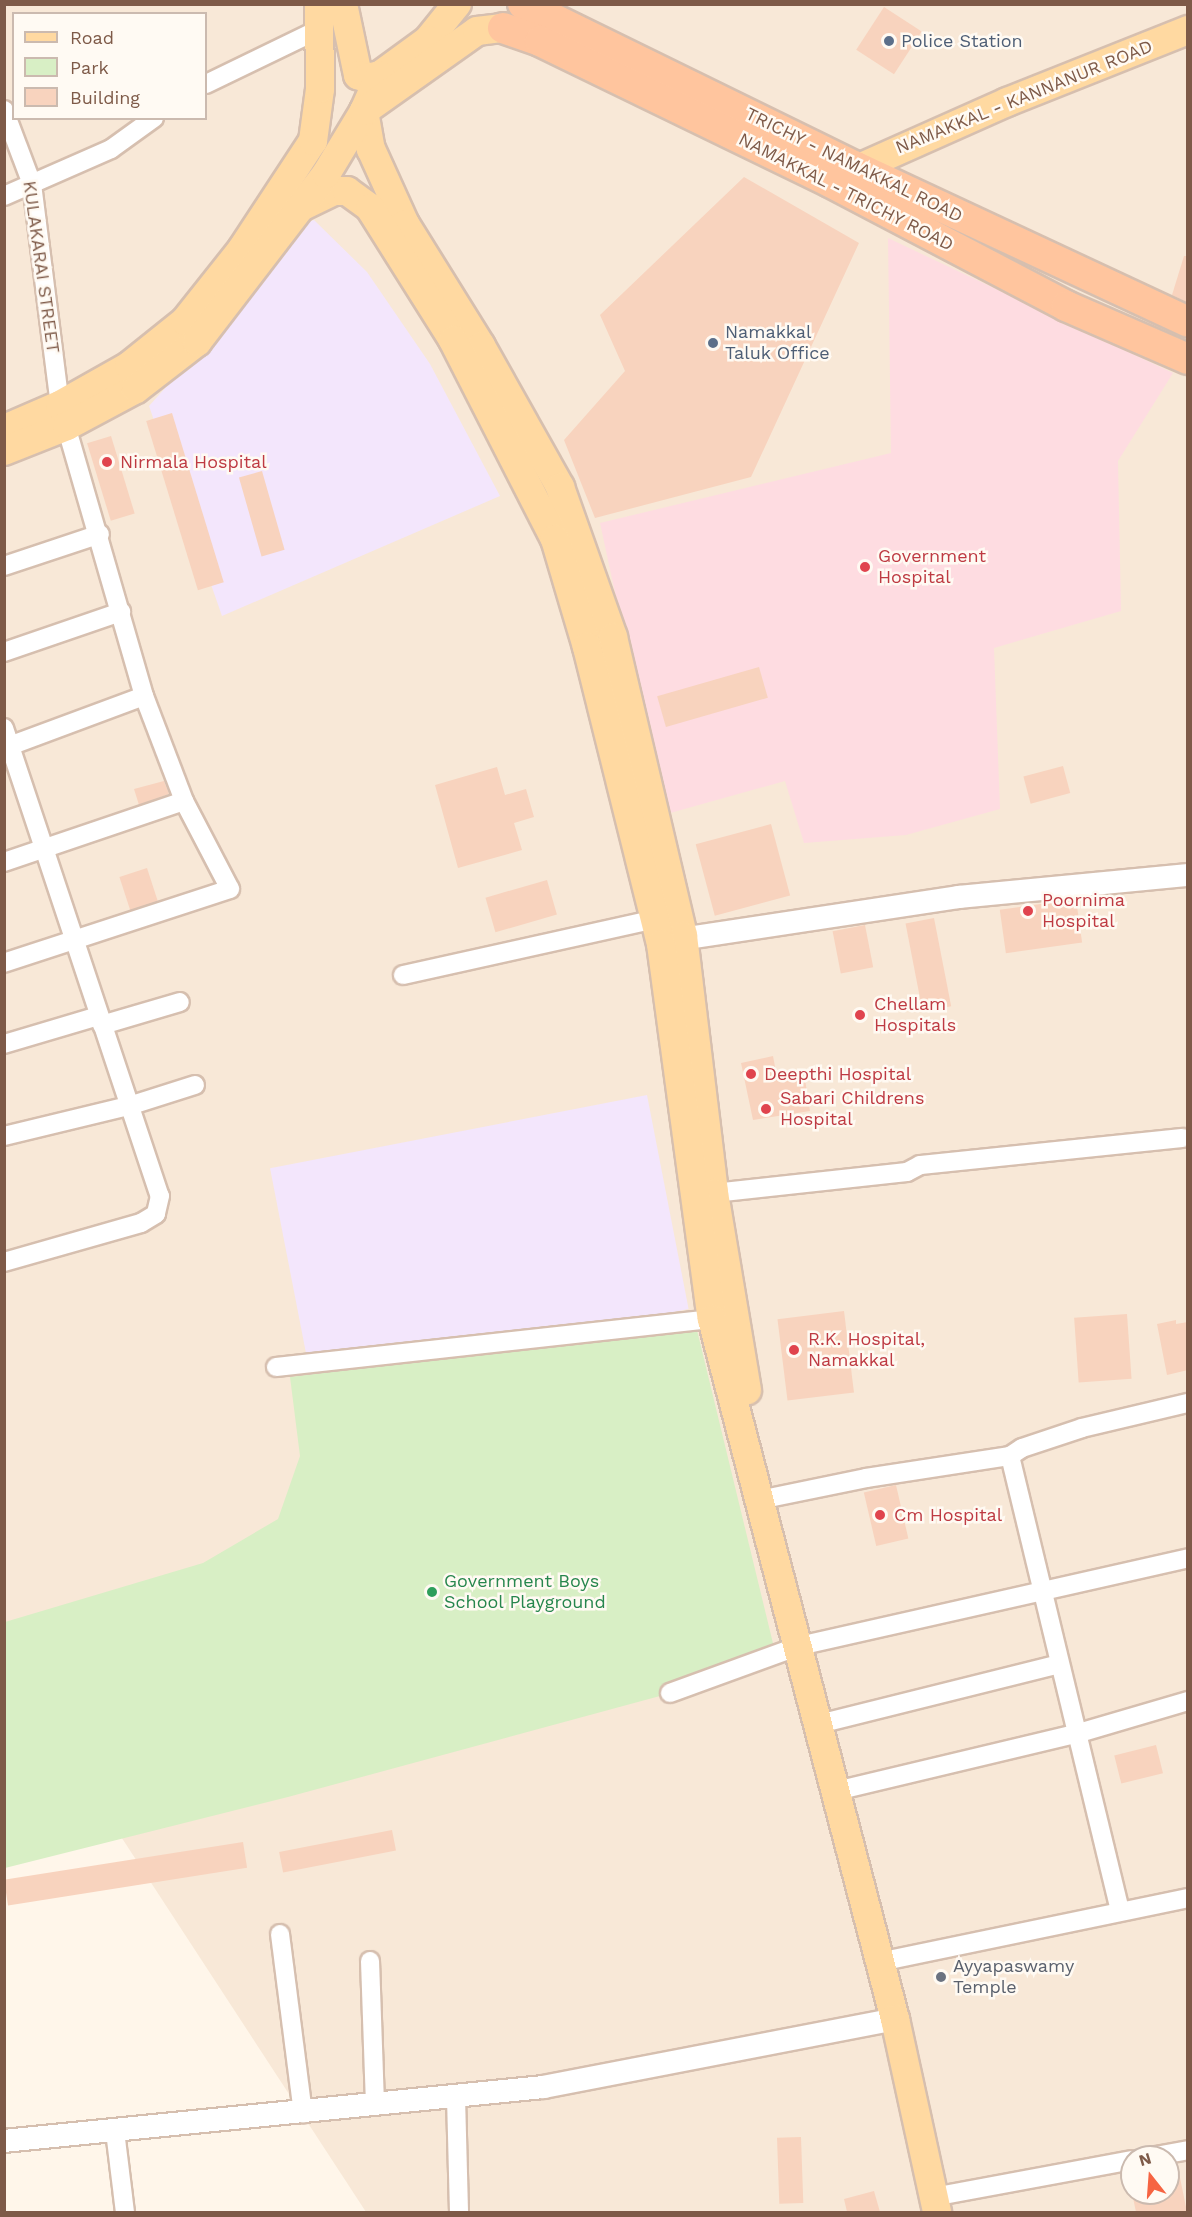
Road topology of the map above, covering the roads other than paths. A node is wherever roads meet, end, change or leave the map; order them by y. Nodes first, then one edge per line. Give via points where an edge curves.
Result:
1 (343, 4) edge
2 (457, 4) edge
3 (523, 4) edge
4 (320, 17) edge
5 (503, 28) joint
6 (1188, 30) edge
7 (380, 75) junction
8 (207, 83) edge
9 (4, 110) edge
10 (364, 111) junction
11 (151, 120) edge
12 (856, 167) junction
13 (830, 182) junction
14 (32, 184) junction
15 (4, 196) edge
16 (299, 208) junction
17 (1188, 322) edge
18 (1188, 359) edge
19 (64, 416) junction
20 (4, 429) edge
21 (4, 452) edge
22 (100, 534) junction
23 (4, 566) edge
24 (122, 612) junction
25 (4, 652) edge
26 (144, 696) junction
27 (4, 728) edge
28 (7, 747) edge
29 (184, 801) junction
30 (43, 847) junction
31 (4, 862) edge
32 (1188, 875) edge
33 (666, 933) junction
34 (76, 940) junction
35 (4, 963) edge
36 (403, 975) dead end
37 (180, 1002) dead end
38 (100, 1021) junction
39 (4, 1044) edge
40 (195, 1085) dead end
41 (132, 1105) junction
42 (4, 1136) edge
43 (1183, 1138) dead end
44 (714, 1193) junction
45 (4, 1262) edge
46 (712, 1319) junction
47 (276, 1367) dead end
48 (1188, 1403) edge
49 (1010, 1456) junction
50 (765, 1509) junction
51 (1188, 1558) edge
52 (1046, 1593) junction
53 (799, 1646) junction
54 (1059, 1664) junction
55 (670, 1693) dead end
56 (1188, 1701) edge
57 (819, 1724) junction
58 (1079, 1733) junction
59 (836, 1791) junction
60 (1188, 1898) edge
61 (1120, 1911) junction
62 (280, 1934) dead end
63 (370, 1961) dead end
64 (879, 1962) junction
65 (895, 2019) junction
66 (456, 2097) junction
67 (375, 2106) junction
68 (303, 2114) junction
69 (115, 2131) junction
70 (4, 2141) edge
71 (1120, 2163) edge
72 (935, 2205) edge
73 (125, 2212) edge
74 (459, 2212) edge

1 - 7 main road via 358,75
2 - 7 main road via 428,40
3 - 12 highway, TRICHY - NAMAKKAL ROAD
4 - 8 street
4 - 19 main road via 320,90 313,141 298,168 184,321
5 - 10 main road via 477,31
5 - 13 highway, NAMAKKAL - TRICHY ROAD via 540,41
6 - 12 main road, NAMAKKAL - KANNANUR ROAD
7 - 10 main road
9 - 14 street, KULAKARAI STREET
10 - 16 main road via 338,157
10 - 33 main road via 371,149 405,224 487,356 560,487 613,637
11 - 14 street via 111,148
12 - 13 main road, NAMAKKAL - KANNANUR ROAD
12 - 17 highway, TRICHY - NAMAKKAL ROAD
13 - 18 highway, NAMAKKAL - TRICHY ROAD via 1066,306
14 - 15 street
14 - 19 street, KULAKARAI STREET
16 - 19 main road via 197,342 136,389
16 - 33 main road via 334,191 347,191 370,208 453,340 519,463 555,538
19 - 20 main road
19 - 21 main road
19 - 22 street, KULAKARAI STREET
22 - 23 street
22 - 24 street, KULAKARAI STREET
24 - 25 street
24 - 26 street, KULAKARAI STREET
26 - 28 street
26 - 29 street, KULAKARAI STREET
27 - 28 street
28 - 30 street
29 - 30 street
29 - 34 street, KULAKARAI STREET via 230,889
30 - 31 street
30 - 34 street
32 - 33 street via 959,897
33 - 36 street
33 - 44 main road
33 - 46 main road
34 - 35 street
34 - 38 street
37 - 38 street
38 - 39 street
38 - 41 street
40 - 41 street
41 - 42 street
41 - 45 street via 160,1196 156,1214 141,1223
43 - 44 street via 920,1165 908,1172
44 - 50 main road
46 - 47 street
46 - 50 main road
48 - 49 street via 1082,1428 1022,1448
49 - 50 street via 866,1478
49 - 52 street
50 - 53 main road
51 - 52 street
52 - 53 street
52 - 54 street
53 - 55 street
53 - 57 main road
54 - 57 street
54 - 58 street via 1067,1677
56 - 58 street
57 - 59 main road
58 - 59 street
58 - 61 street
59 - 64 main road
60 - 61 street
61 - 64 street
62 - 68 street
63 - 67 street
64 - 65 main road
65 - 66 street via 543,2087
65 - 72 main road
66 - 67 street
66 - 74 street
67 - 68 street
68 - 69 street
69 - 70 street
69 - 73 street
71 - 72 street

